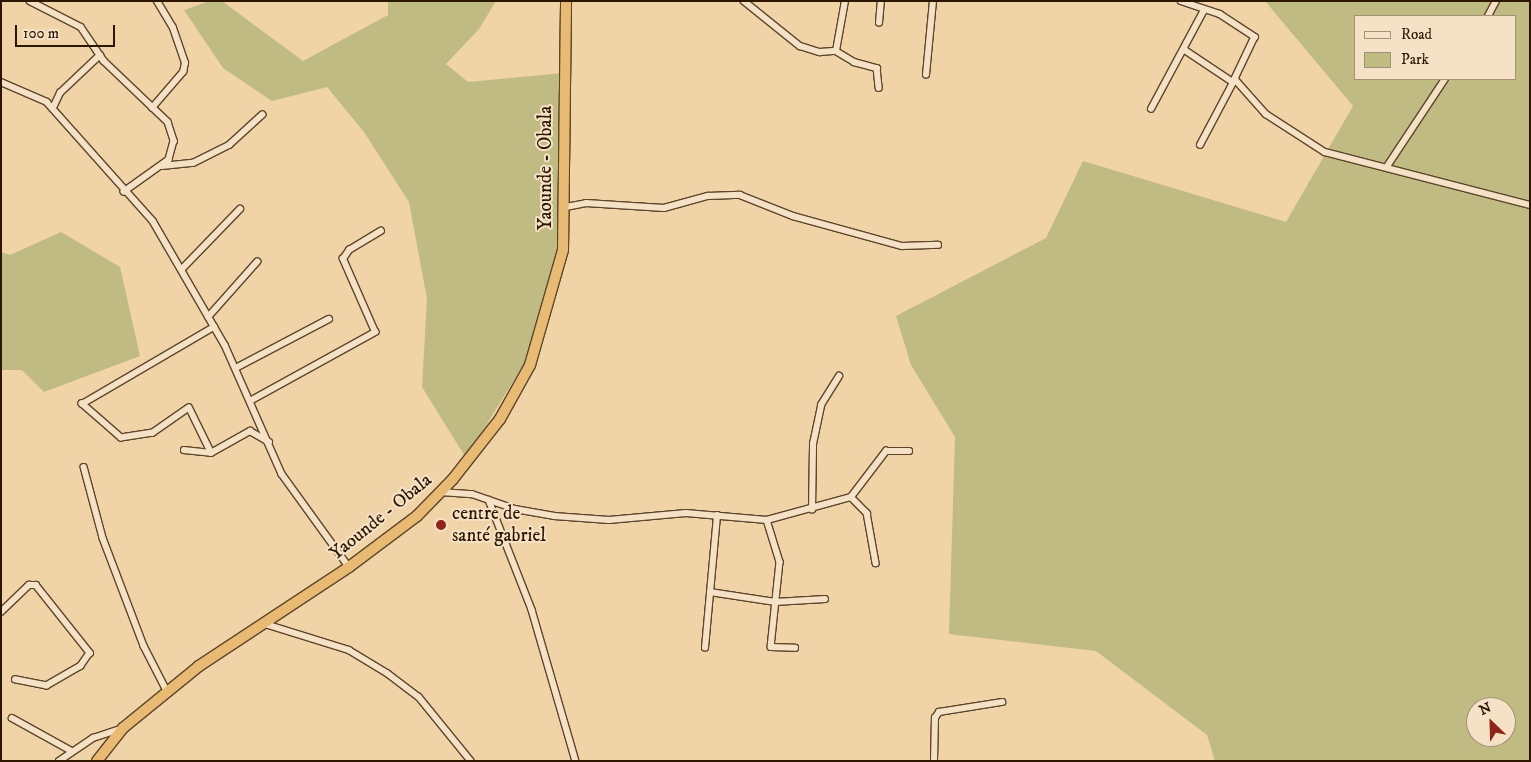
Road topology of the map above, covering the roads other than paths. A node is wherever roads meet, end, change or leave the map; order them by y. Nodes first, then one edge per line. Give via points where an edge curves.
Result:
1 (30, 1) edge
2 (157, 1) edge
3 (566, 1) edge
4 (744, 1) edge
5 (845, 1) edge
6 (881, 1) edge
7 (933, 1) edge
8 (1181, 1) edge
9 (1496, 1) edge
10 (1204, 10) junction
11 (1489, 15) edge
12 (879, 23) dead end
13 (1185, 50) junction
14 (836, 51) junction
15 (100, 55) junction
16 (926, 74) dead end
17 (1234, 80) junction
18 (1444, 80) edge
19 (1, 82) edge
20 (879, 88) dead end
21 (53, 108) junction
22 (152, 108) junction
23 (1151, 108) dead end
24 (262, 115) dead end
25 (1200, 144) dead end
26 (1388, 165) junction
27 (162, 166) junction
28 (124, 192) junction
29 (1530, 205) edge
30 (566, 207) junction
31 (240, 209) dead end
32 (381, 231) dead end
33 (938, 245) dead end
34 (257, 262) dead end
35 (183, 268) junction
36 (208, 317) junction
37 (329, 319) dead end
38 (214, 327) junction
39 (236, 368) junction
40 (839, 376) dead end
41 (252, 400) junction
42 (270, 442) junction
43 (184, 450) dead end
44 (909, 451) dead end
45 (211, 453) junction
46 (84, 467) dead end
47 (441, 492) junction
48 (851, 497) junction
49 (489, 500) junction
50 (812, 510) junction
51 (716, 516) junction
52 (766, 520) junction
53 (876, 563) dead end
54 (349, 567) junction
55 (710, 592) junction
56 (825, 599) dead end
57 (775, 602) junction
58 (1, 612) edge
59 (263, 624) junction
60 (705, 648) dead end
61 (794, 648) dead end
62 (16, 680) dead end
63 (167, 690) junction
64 (1002, 702) dead end
65 (12, 718) dead end
66 (123, 728) junction
67 (70, 750) junction
68 (59, 761) edge
69 (97, 761) edge
70 (471, 761) edge
71 (576, 761) edge
72 (934, 761) edge

1 - 15 street via 81,27
2 - 22 street via 174,28 185,62 183,72
3 - 30 highway, Yaounde - Obala via 562,49
4 - 14 street via 800,46 820,52
5 - 14 street
6 - 12 street
7 - 16 street
8 - 10 street
9 - 11 street
10 - 13 street
10 - 17 street via 1245,27 1255,37
13 - 17 street
13 - 23 street via 1176,55
14 - 20 street via 854,62 877,68
15 - 21 street via 60,93
15 - 22 street
17 - 25 street
17 - 26 street via 1266,114 1325,152
18 - 26 street
19 - 21 street
21 - 28 street
22 - 27 street via 168,122 174,141 170,160
24 - 27 street via 229,145 193,162
26 - 29 street
27 - 28 street
28 - 35 street via 153,221
30 - 33 street via 586,203 664,208 708,196 740,195 793,216 902,246
30 - 47 highway, Yaounde - Obala via 553,296 530,365 500,419
31 - 35 street
32 - 41 street via 349,250 343,259 375,332
34 - 36 street
35 - 36 street
36 - 38 street
37 - 39 street
38 - 39 street
38 - 45 street via 82,404 121,438 152,433 189,408
39 - 41 street
40 - 50 street via 821,405 813,444
41 - 42 street
42 - 45 street via 250,431
42 - 54 street via 290,488
43 - 45 street
44 - 48 street via 886,451
46 - 63 street via 103,538 144,646
47 - 49 street via 472,494
47 - 54 highway, Yaounde - Obala
48 - 50 street
48 - 53 street via 867,513
49 - 51 street via 534,514 583,518
49 - 71 street via 532,610
50 - 52 street
51 - 52 street
51 - 55 street
52 - 57 street via 780,562
54 - 59 highway, Yaounde - Obala
55 - 57 street
55 - 60 street
56 - 57 street
57 - 61 street via 771,647
58 - 62 street via 29,585 36,585 90,653 81,666 47,686
59 - 63 highway, Yaounde - Obala
59 - 70 street via 349,650 388,673 419,696
63 - 66 highway, Yaounde - Obala
64 - 72 street via 939,712 935,718
65 - 67 street
66 - 67 street
66 - 69 highway, Yaounde - Obala
67 - 68 street

